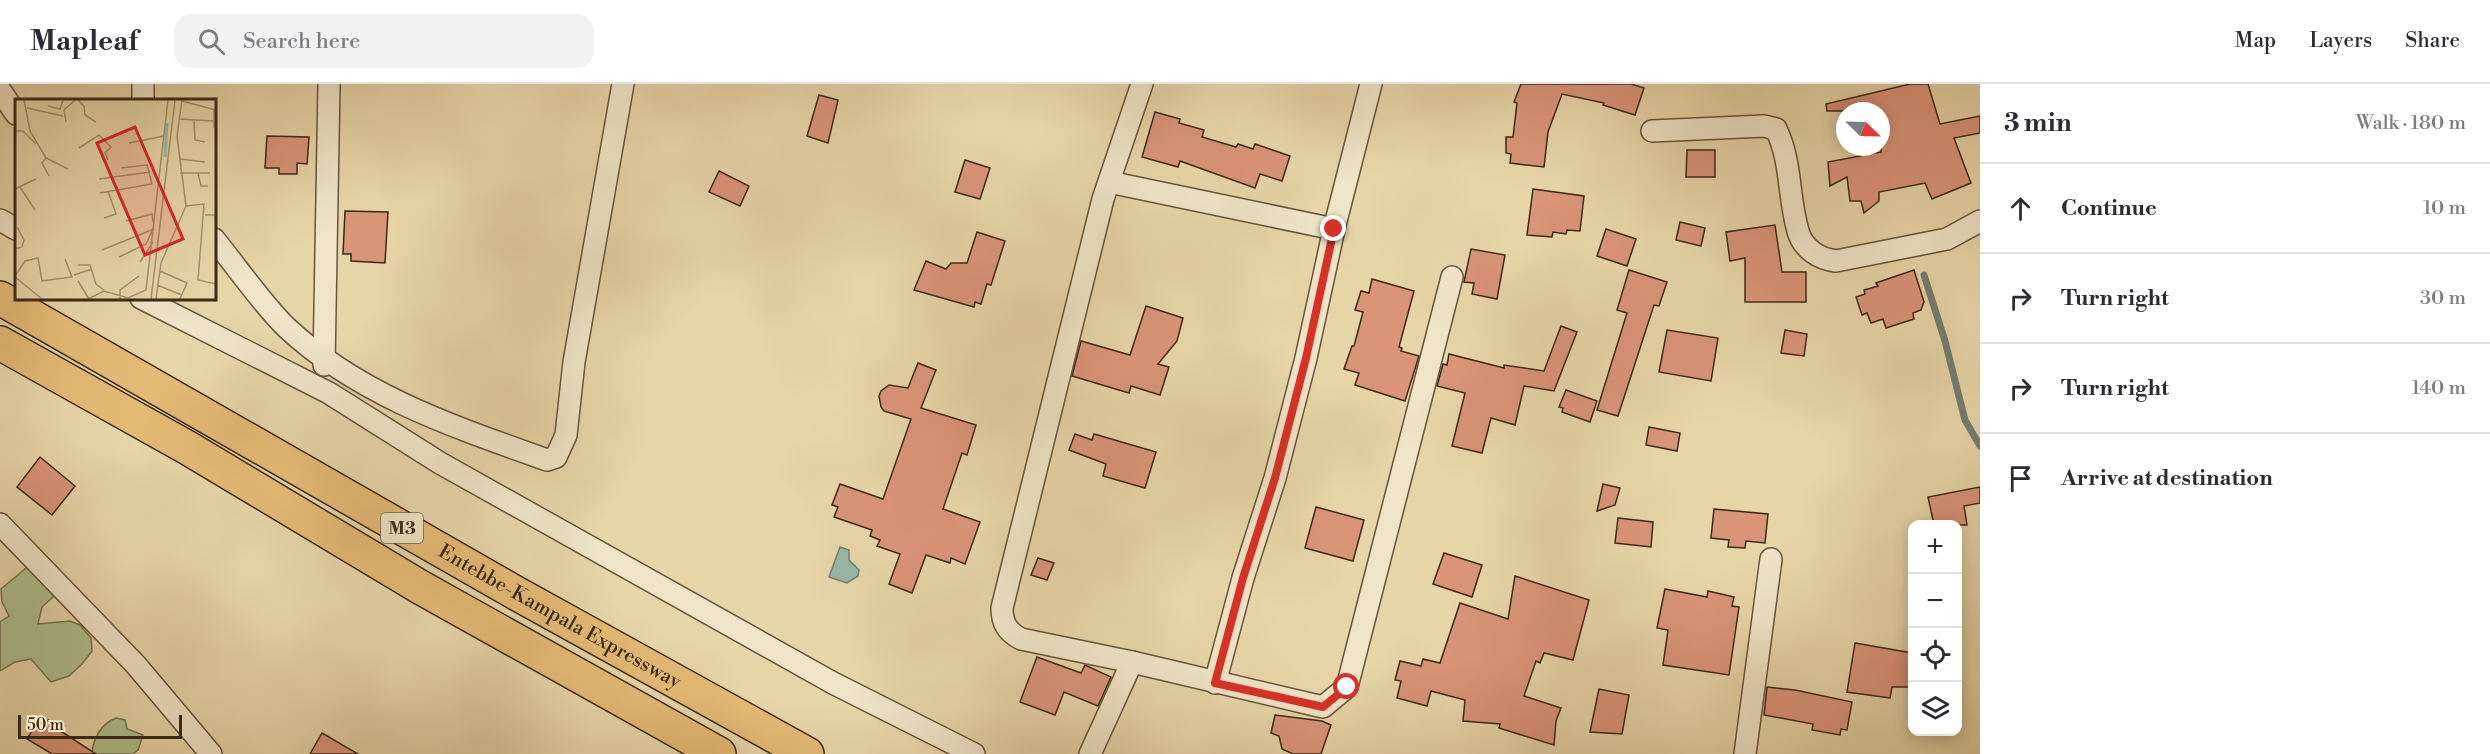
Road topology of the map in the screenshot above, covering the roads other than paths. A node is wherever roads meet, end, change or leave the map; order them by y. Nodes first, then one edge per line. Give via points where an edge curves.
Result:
1 (329, 84) edge
2 (623, 84) edge
3 (1142, 84) edge
4 (1371, 84) edge
5 (0, 90) edge
6 (15, 112) edge
7 (1652, 131) dead end
8 (1108, 182) junction
9 (0, 220) edge
10 (1980, 222) edge
11 (15, 229) edge
12 (1334, 229) junction
13 (216, 241) edge
14 (1452, 277) dead end
15 (0, 298) edge
16 (146, 300) edge
17 (0, 343) edge
18 (323, 358) junction
19 (329, 393) junction
20 (0, 524) edge
21 (1771, 559) dead end
22 (1132, 662) junction
23 (1215, 683) junction
24 (211, 754) edge
25 (718, 754) edge
26 (807, 754) edge
27 (974, 754) edge
28 (1090, 754) edge
29 (1745, 754) edge

1 - 18 street
2 - 18 street via 574,362 566,435 556,458 547,460 412,410
3 - 8 street
4 - 12 street
5 - 6 street
7 - 10 street via 1764,126 1776,129 1783,142 1798,232 1811,252 1827,260 1947,239
8 - 12 street
8 - 22 street via 1002,618 1011,633 1021,639
9 - 11 street
12 - 23 street via 1275,478
13 - 18 street via 286,327
14 - 23 street via 1347,687 1323,707
15 - 26 highway, Entebbe-Kampala Expressway / M3 via 514,592
16 - 19 street
17 - 25 highway, M3 via 188,448 420,587
18 - 19 street
19 - 27 street via 440,463 833,683
20 - 24 street via 136,665
21 - 29 street
22 - 23 street
22 - 28 street

